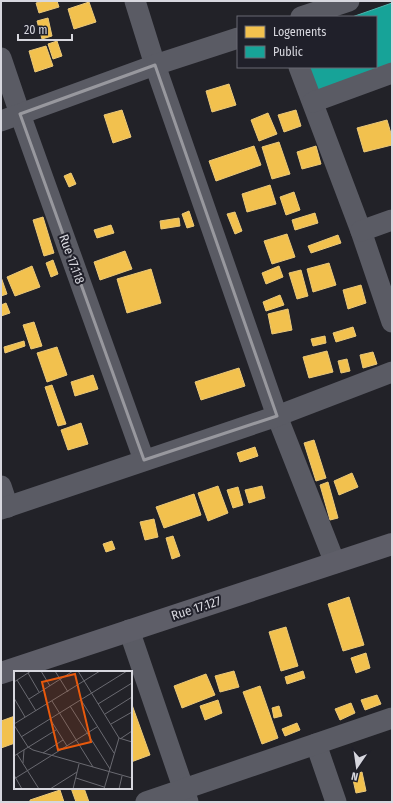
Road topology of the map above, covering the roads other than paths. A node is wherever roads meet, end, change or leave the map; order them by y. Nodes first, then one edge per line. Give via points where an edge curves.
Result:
1 (135, 1) edge
2 (349, 1) edge
3 (304, 16) edge
4 (237, 38) edge
5 (1, 58) edge
6 (155, 65) junction
7 (300, 68) edge
8 (392, 73) edge
9 (313, 102) junction
10 (11, 117) edge
11 (392, 220) edge
12 (361, 231) junction
13 (392, 322) edge
14 (392, 372) edge
15 (277, 416) junction
16 (144, 460) junction
17 (1, 486) edge
18 (4, 508) edge
19 (392, 544) edge
20 (335, 563) junction
21 (129, 630) junction
22 (1, 673) edge
23 (392, 718) edge
24 (316, 744) junction
25 (186, 796) edge
26 (146, 802) edge
27 (336, 802) edge

1 - 6 street
2 - 3 street
4 - 6 street
5 - 10 street, Rue 17.118
6 - 10 street
6 - 15 street
7 - 9 street
8 - 9 street
9 - 12 street
10 - 16 street, Rue 17.118
11 - 12 street
12 - 13 street
14 - 15 street
15 - 16 street
15 - 20 street
16 - 18 street
17 - 18 street
19 - 20 street, Rue 17.127
20 - 21 street, Rue 17.127
21 - 22 street, Rue 17.127
21 - 25 street
23 - 24 street
24 - 25 street
24 - 27 street
25 - 26 street

